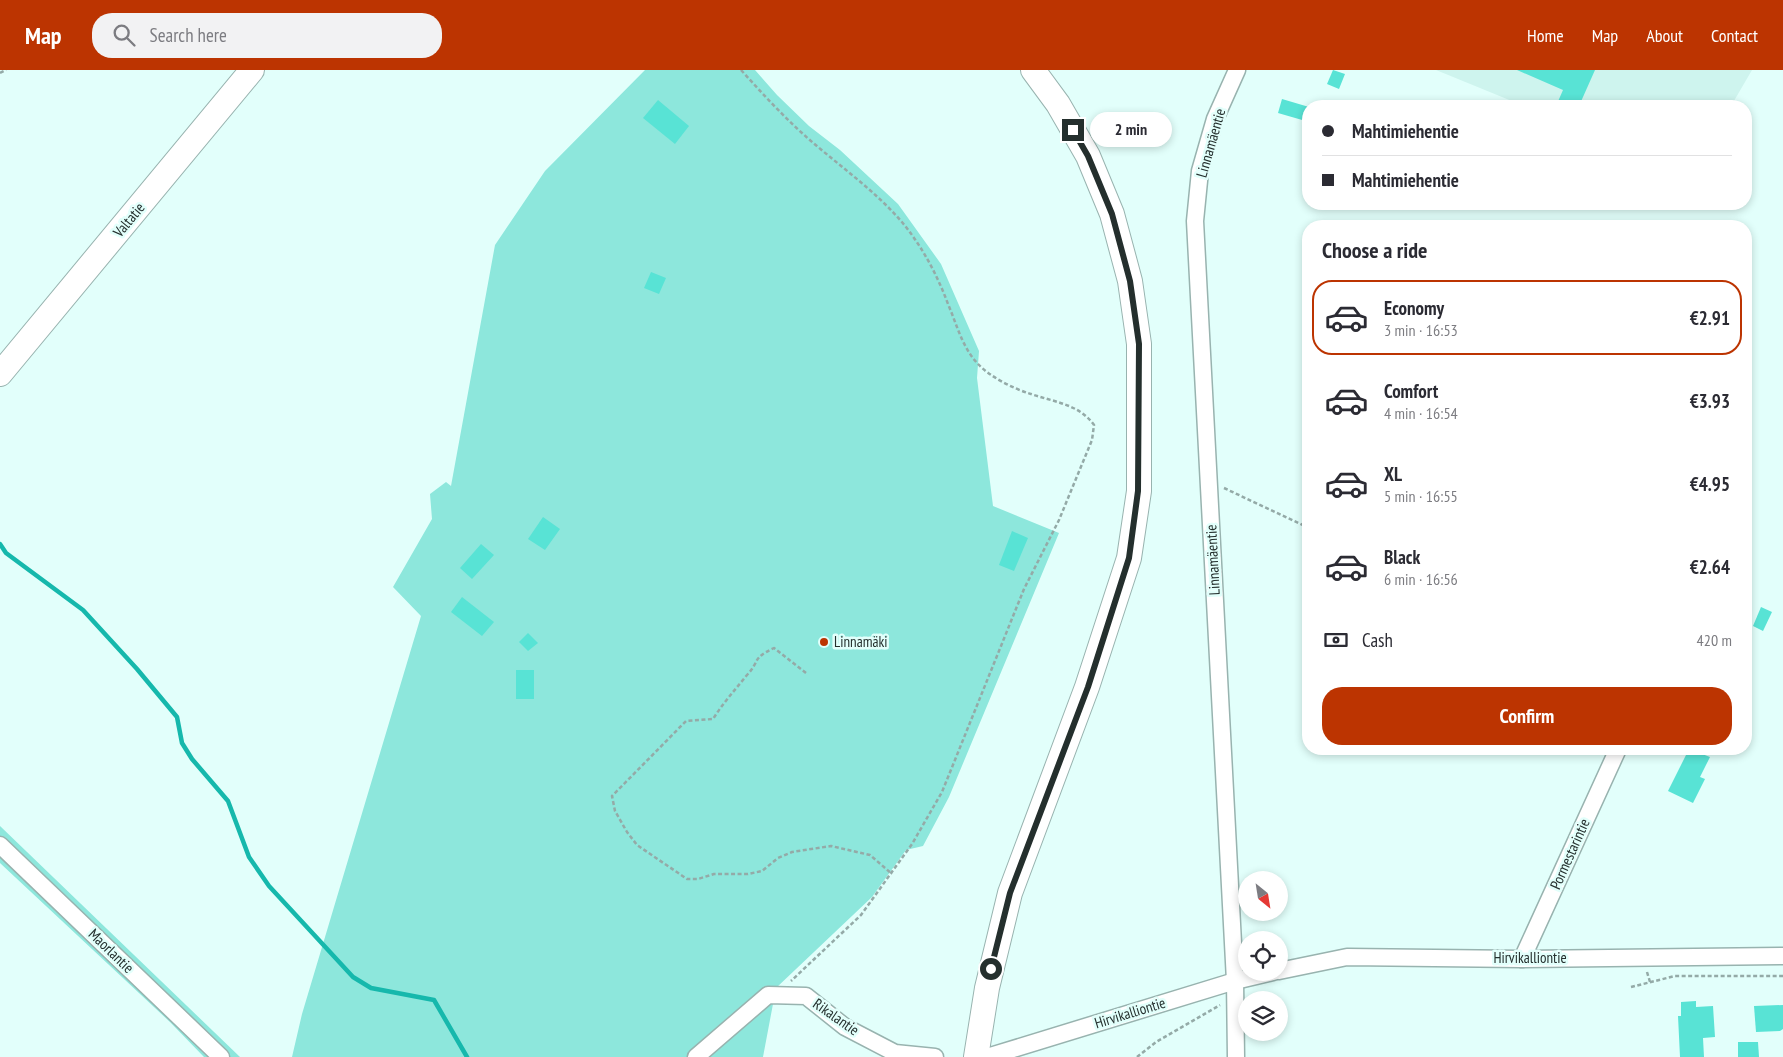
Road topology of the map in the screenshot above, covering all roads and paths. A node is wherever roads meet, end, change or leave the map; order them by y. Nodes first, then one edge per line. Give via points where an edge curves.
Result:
1 (6, 70) edge
2 (252, 70) edge
3 (741, 70) edge
4 (1033, 70) edge
5 (1237, 70) edge
6 (0, 73) edge
7 (2, 372) edge
8 (1209, 481) junction
9 (1302, 525) edge
10 (806, 674) dead end
11 (1615, 755) edge
12 (0, 845) edge
13 (892, 874) junction
14 (1783, 956) edge
15 (1522, 959) junction
16 (1288, 969) edge
17 (1783, 976) edge
18 (1238, 980) edge
19 (1235, 981) junction
20 (1631, 987) dead end
21 (777, 994) junction
22 (221, 1057) edge
23 (696, 1057) edge
24 (935, 1057) edge
25 (976, 1057) edge
26 (987, 1057) edge
27 (1137, 1057) edge
28 (1236, 1057) edge

1 - 6 path
2 - 7 main road, Valtatie
3 - 13 path via 780,113 906,227 933,271 956,328 979,365 1028,394 1074,407 1094,425 1092,440 1060,520 1024,589 942,792
4 - 25 main road via 1058,104 1088,156 1112,214 1130,281 1139,344 1138,491 1129,558 1088,687 1010,893 987,988
5 - 8 street, Linnamäentie via 1214,119 1200,171 1196,221
8 - 9 path
8 - 19 street, Linnamäentie
10 - 13 path via 774,648 757,656 748,674 713,719 686,721 612,796 615,811 637,845 687,879 762,871 792,852 831,846 870,855
11 - 15 street, Pormestarintie
12 - 22 street, Maorlantie
13 - 21 path via 861,916
14 - 15 street, Hirvikalliontie
15 - 16 street, Hirvikalliontie via 1347,957
17 - 20 path via 1675,976
18 - 19 street, Hirvikalliontie
19 - 26 street, Hirvikalliontie
19 - 27 path via 1226,1002 1156,1042
19 - 28 street, Linnamäentie
21 - 23 street via 768,995
21 - 24 street, Rikalantie via 806,996 845,1027 895,1053

